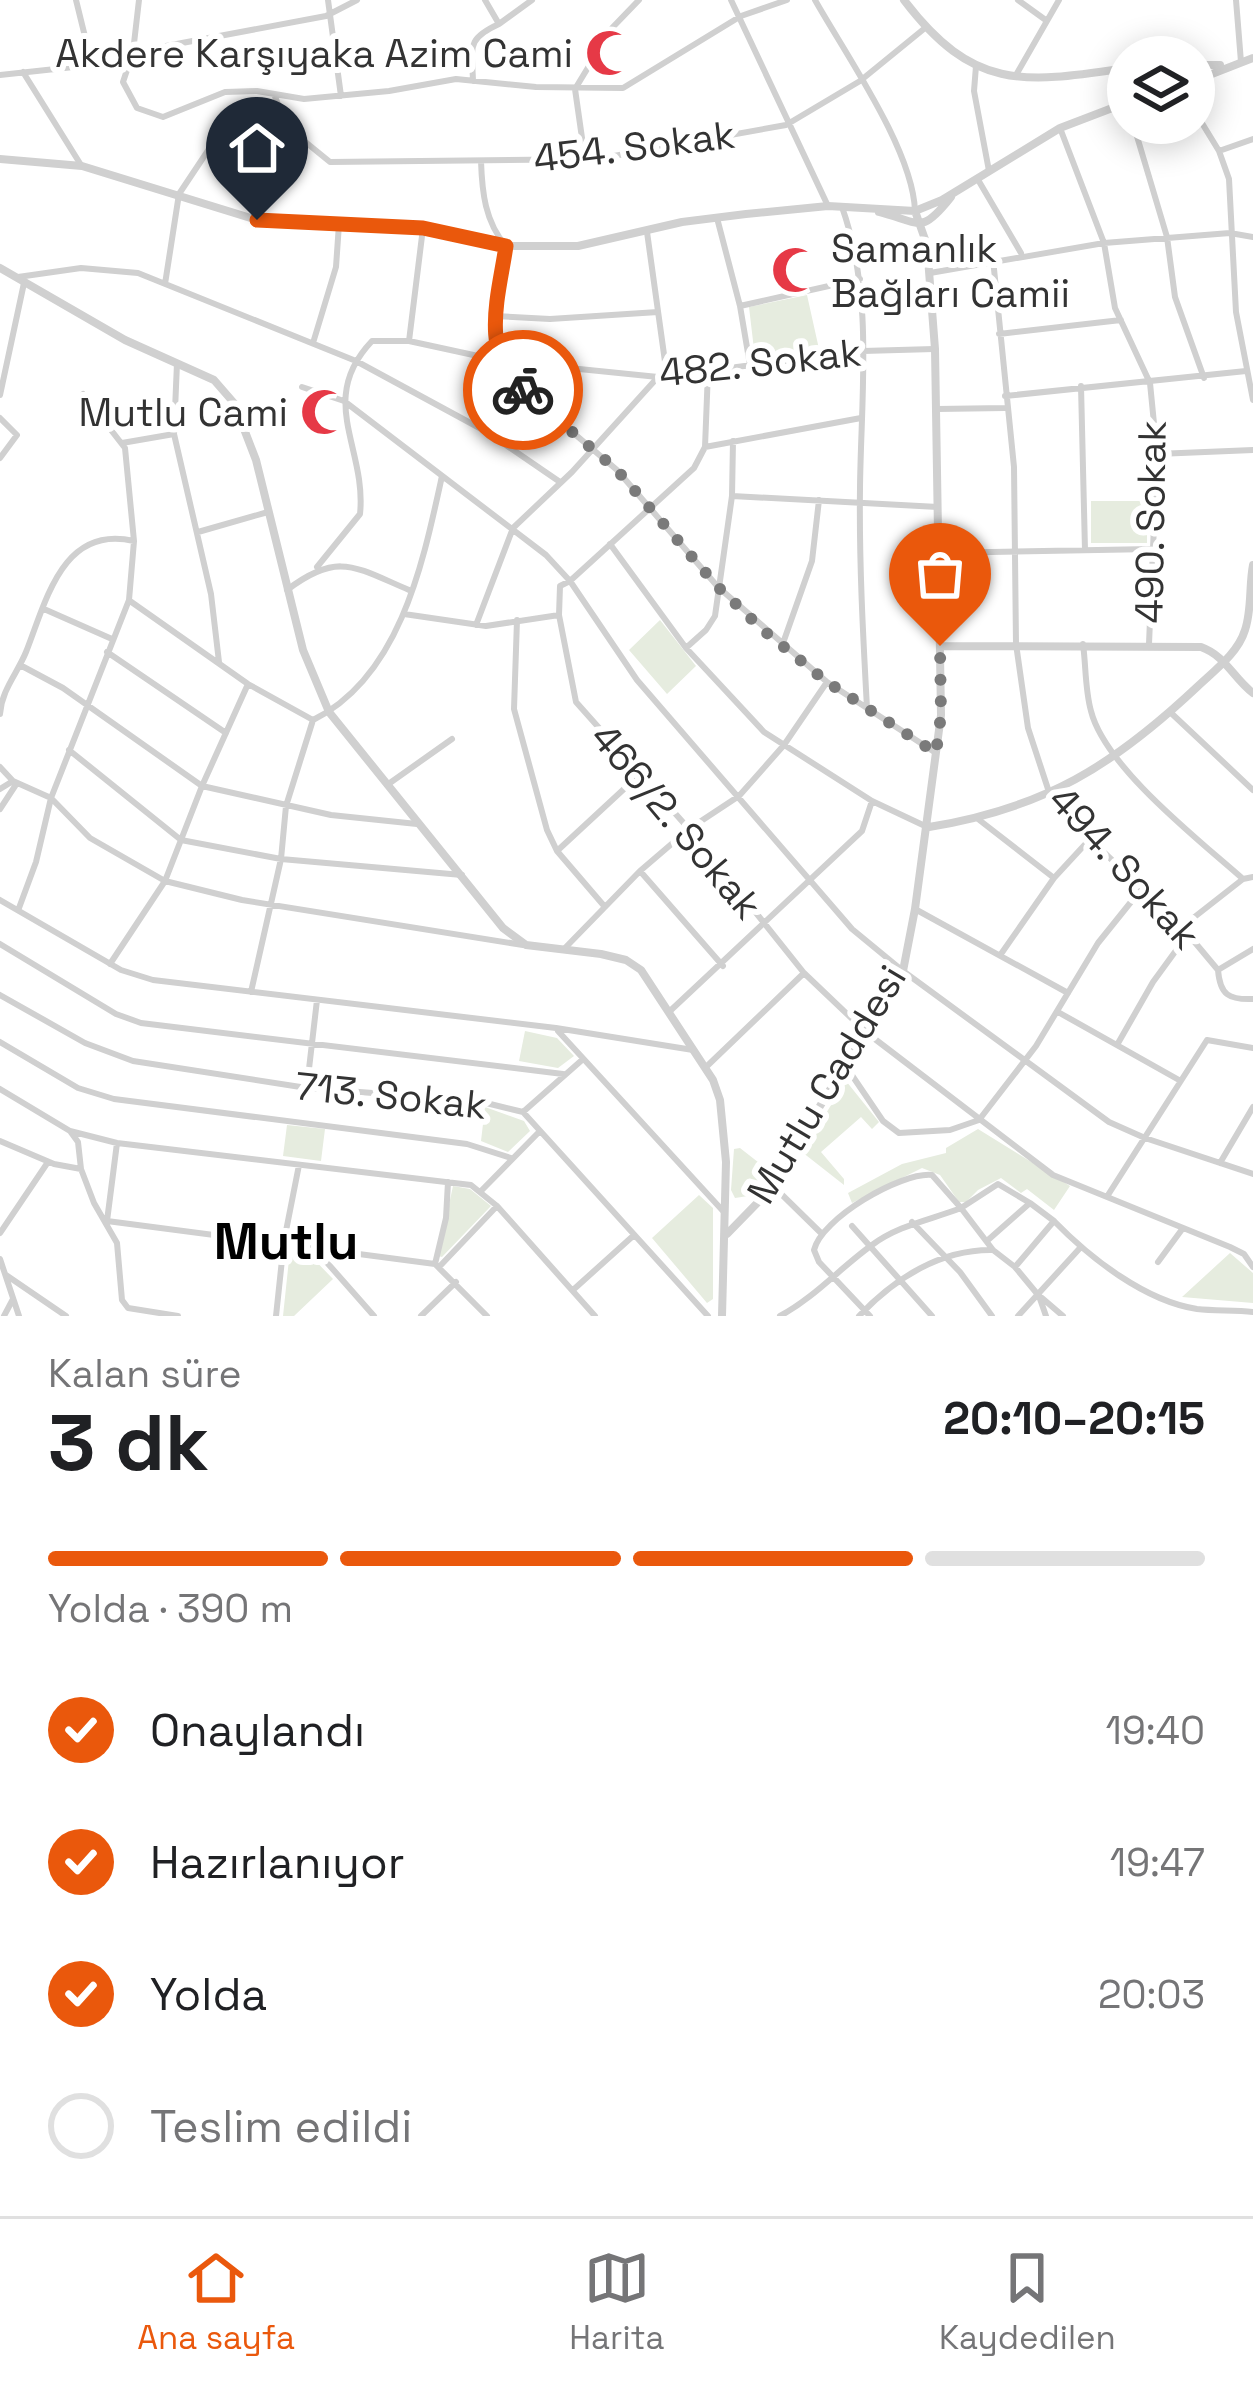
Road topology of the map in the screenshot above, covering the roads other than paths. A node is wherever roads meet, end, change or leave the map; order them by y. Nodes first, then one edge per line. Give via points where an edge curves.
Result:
1 (76, 0) edge
2 (139, 0) edge
3 (328, 0) edge
4 (357, 0) edge
5 (484, 0) edge
6 (532, 0) edge
7 (639, 0) edge
8 (731, 0) edge
9 (787, 0) edge
10 (815, 0) edge
11 (904, 0) edge
12 (1018, 0) edge
13 (1059, 0) edge
14 (1236, 0) edge
15 (331, 14) junction
16 (741, 16) junction
17 (1047, 21) junction
18 (499, 24) junction
19 (925, 28) junction
20 (133, 52) junction
21 (1253, 58) edge
22 (1241, 62) junction
23 (92, 65) junction
24 (1215, 65) edge
25 (976, 66) junction
26 (1228, 66) junction
27 (128, 67) junction
28 (1107, 71) edge
29 (23, 72) junction
30 (1215, 72) edge
31 (0, 75) edge
32 (1015, 77) junction
33 (473, 81) junction
34 (860, 81) junction
35 (575, 89) junction
36 (274, 94) junction
37 (341, 95) junction
38 (1107, 110) edge
39 (787, 124) junction
40 (287, 127) junction
41 (1060, 128) junction
42 (1253, 139) edge
43 (1139, 144) edge
44 (1215, 144) edge
45 (1219, 151) junction
46 (0, 159) edge
47 (585, 159) junction
48 (481, 160) junction
49 (82, 166) junction
50 (988, 171) junction
51 (977, 178) junction
52 (956, 191) junction
53 (179, 194) junction
54 (915, 195) junction
55 (828, 206) junction
56 (860, 206) junction
57 (928, 206) junction
58 (842, 207) junction
59 (915, 211) junction
60 (717, 218) junction
61 (932, 222) junction
62 (339, 224) junction
63 (919, 226) junction
64 (423, 228) junction
65 (646, 232) junction
66 (1230, 232) junction
67 (1167, 237) junction
68 (1253, 237) edge
69 (1104, 243) junction
70 (928, 245) junction
71 (506, 246) junction
72 (1022, 254) junction
73 (992, 260) junction
74 (0, 268) edge
75 (930, 273) junction
76 (14, 277) junction
77 (860, 279) junction
78 (24, 283) junction
79 (165, 284) junction
80 (740, 306) junction
81 (658, 312) junction
82 (495, 316) junction
83 (1121, 320) junction
84 (999, 334) junction
85 (410, 341) junction
86 (313, 344) junction
87 (935, 349) junction
88 (863, 350) junction
89 (356, 361) junction
90 (501, 361) junction
91 (177, 363) junction
92 (750, 365) junction
93 (708, 371) junction
94 (1246, 371) junction
95 (662, 376) junction
96 (1204, 378) junction
97 (1150, 383) junction
98 (1081, 386) junction
99 (302, 387) dead end
100 (83, 394) dead end
101 (0, 395) edge
102 (1005, 396) junction
103 (1253, 400) edge
104 (344, 401) junction
105 (1007, 408) junction
106 (937, 409) junction
107 (0, 418) edge
108 (860, 418) junction
109 (175, 434) junction
110 (734, 441) junction
111 (122, 443) junction
112 (705, 447) junction
113 (593, 449) junction
114 (1253, 450) edge
115 (1157, 454) junction
116 (0, 458) edge
117 (442, 475) junction
118 (560, 482) junction
119 (732, 496) junction
120 (819, 500) junction
121 (860, 501) junction
122 (938, 506) junction
123 (649, 507) junction
124 (268, 512) junction
125 (513, 528) junction
126 (198, 532) junction
127 (134, 541) junction
128 (610, 544) junction
129 (1152, 549) junction
130 (1085, 550) junction
131 (1016, 551) junction
132 (938, 553) junction
133 (1253, 565) edge
134 (317, 567) junction
135 (570, 581) junction
136 (718, 587) junction
137 (287, 590) junction
138 (409, 590) junction
139 (129, 600) junction
140 (44, 608) junction
141 (404, 614) junction
142 (560, 615) junction
143 (517, 620) junction
144 (476, 625) junction
145 (1249, 632) edge
146 (112, 639) junction
147 (1016, 644) junction
148 (1083, 644) junction
149 (1149, 644) junction
150 (782, 646) junction
151 (940, 646) junction
152 (686, 647) junction
153 (107, 652) junction
154 (1226, 661) junction
155 (220, 662) junction
156 (20, 665) junction
157 (827, 682) junction
158 (248, 684) junction
159 (1253, 694) edge
160 (87, 705) junction
161 (867, 708) junction
162 (329, 712) junction
163 (1170, 712) junction
164 (0, 713) edge
165 (313, 720) junction
166 (226, 733) junction
167 (452, 739) dead end
168 (784, 745) junction
169 (69, 750) junction
170 (936, 753) junction
171 (1116, 758) junction
172 (0, 767) edge
173 (638, 775) junction
174 (15, 782) junction
175 (387, 785) junction
176 (202, 787) junction
177 (0, 789) edge
178 (1253, 790) edge
179 (1049, 792) junction
180 (739, 796) junction
181 (51, 798) junction
182 (872, 801) junction
183 (286, 806) junction
184 (0, 809) edge
185 (978, 819) junction
186 (417, 824) junction
187 (929, 827) junction
188 (689, 829) junction
189 (1090, 839) junction
190 (181, 840) junction
191 (557, 851) junction
192 (280, 860) junction
193 (640, 871) junction
194 (462, 875) junction
195 (1253, 877) edge
196 (1054, 878) junction
197 (1243, 879) junction
198 (811, 880) junction
199 (165, 881) junction
200 (1143, 887) junction
201 (0, 900) edge
202 (269, 904) junction
203 (605, 907) junction
204 (19, 909) junction
205 (915, 909) junction
206 (763, 922) junction
207 (1185, 930) junction
208 (0, 944) edge
209 (526, 945) junction
210 (565, 948) junction
211 (1253, 949) edge
212 (1001, 954) junction
213 (110, 964) junction
214 (723, 965) junction
215 (1218, 970) junction
216 (903, 971) junction
217 (804, 973) junction
218 (251, 992) junction
219 (1068, 993) junction
220 (0, 995) edge
221 (1253, 999) edge
222 (317, 1000) junction
223 (670, 1011) junction
224 (1058, 1012) junction
225 (556, 1028) junction
226 (867, 1033) junction
227 (0, 1042) edge
228 (311, 1045) junction
229 (1117, 1045) junction
230 (1253, 1048) edge
231 (693, 1050) junction
232 (582, 1060) junction
233 (1024, 1061) junction
234 (845, 1065) junction
235 (705, 1069) junction
236 (563, 1074) junction
237 (1179, 1080) junction
238 (307, 1088) junction
239 (0, 1089) edge
240 (1253, 1107) edge
241 (524, 1112) junction
242 (979, 1120) junction
243 (70, 1131) junction
244 (540, 1131) junction
245 (1145, 1138) junction
246 (0, 1141) edge
247 (117, 1143) junction
248 (511, 1158) junction
249 (49, 1162) junction
250 (1220, 1163) junction
251 (298, 1166) junction
252 (82, 1169) junction
253 (1253, 1174) edge
254 (448, 1182) junction
255 (772, 1185) junction
256 (481, 1191) junction
257 (1108, 1196) junction
258 (1030, 1203) junction
259 (497, 1206) junction
260 (961, 1208) junction
261 (724, 1212) junction
262 (107, 1221) junction
263 (1054, 1221) junction
264 (912, 1222) junction
265 (853, 1226) dead end
266 (1183, 1228) junction
267 (0, 1233) edge
268 (822, 1234) junction
269 (725, 1235) junction
270 (633, 1236) junction
271 (988, 1240) junction
272 (284, 1241) junction
273 (871, 1245) junction
274 (313, 1246) junction
275 (1253, 1246) edge
276 (1080, 1248) junction
277 (993, 1250) junction
278 (1244, 1254) junction
279 (941, 1256) junction
280 (0, 1259) edge
281 (1158, 1262) dead end
282 (437, 1265) junction
283 (1016, 1267) junction
284 (1253, 1267) edge
285 (6, 1275) junction
286 (835, 1279) junction
287 (456, 1282) junction
288 (901, 1282) junction
289 (573, 1290) junction
290 (1040, 1296) junction
291 (14, 1299) junction
292 (132, 1312) edge
293 (1253, 1312) edge
294 (865, 1314) edge
295 (4, 1316) edge
296 (19, 1316) edge
297 (66, 1316) edge
298 (178, 1316) edge
299 (276, 1316) edge
300 (374, 1316) edge
301 (421, 1316) edge
302 (487, 1316) edge
303 (596, 1316) edge
304 (708, 1316) edge
305 (722, 1316) edge
306 (780, 1316) edge
307 (932, 1316) edge
308 (992, 1316) edge
309 (1018, 1316) edge
310 (1046, 1316) edge
311 (1063, 1316) edge

1 - 23 street
2 - 20 street
3 - 15 street
4 - 15 street
5 - 18 street
6 - 18 street
7 - 35 street
8 - 16 street
9 - 16 street
10 - 34 street
11 - 19 street
12 - 17 street
13 - 17 street
14 - 22 street
15 - 20 street
15 - 37 street
16 - 35 street via 623,88
16 - 39 street
17 - 32 street
18 - 33 street via 472,44
19 - 25 street
19 - 34 street, 454. Sokak
20 - 27 street
21 - 22 street
22 - 26 street
23 - 27 street
23 - 29 street
24 - 26 street
25 - 32 street
25 - 50 street
26 - 30 street
27 - 36 street via 129,99 153,116 225,92
28 - 32 street
29 - 31 street
29 - 49 street
33 - 35 street
33 - 37 street
34 - 39 street, 454. Sokak
34 - 54 street
35 - 47 street
36 - 37 street
36 - 40 street
38 - 41 street
39 - 47 street, 454. Sokak
39 - 55 street
40 - 48 street, 454. Sokak via 330,162
40 - 53 street via 222,136
41 - 50 street
41 - 69 street, 490. Sokak
42 - 45 street
43 - 67 street
44 - 45 street
45 - 66 street via 1229,179
46 - 49 street
47 - 48 street, 454. Sokak
48 - 71 street via 487,211
49 - 53 street
50 - 51 street
51 - 52 street
51 - 72 street
52 - 57 street
52 - 61 street
53 - 62 street via 257,220
53 - 79 street
54 - 57 street
54 - 59 street
55 - 58 street
55 - 60 street
56 - 58 street
56 - 59 street
56 - 63 street
57 - 59 street
57 - 61 street
58 - 77 street
59 - 63 street, Mutlu Caddesi
60 - 65 street
60 - 80 street
61 - 63 street
61 - 70 street
62 - 64 street
62 - 86 street via 336,267
63 - 70 street, Mutlu Caddesi
64 - 71 street
64 - 85 street
65 - 71 street via 578,246
65 - 81 street
66 - 67 street
66 - 68 street
66 - 94 street
67 - 69 street
67 - 96 street via 1175,297
69 - 72 street
69 - 83 street, 490. Sokak
70 - 75 street, Mutlu Caddesi
71 - 82 street
72 - 73 street
73 - 75 street
73 - 84 street, 494. Sokak
74 - 76 street
75 - 87 street, Mutlu Caddesi
76 - 78 street
76 - 79 street via 81,268
77 - 80 street
77 - 88 street
78 - 91 street
78 - 101 street
79 - 86 street
80 - 92 street
81 - 82 street
81 - 95 street
82 - 90 street
83 - 84 street
83 - 97 street, 490. Sokak
84 - 102 street, 494. Sokak
85 - 89 street, 482. Sokak via 373,341
85 - 90 street, 482. Sokak
86 - 89 street
87 - 88 street, 482. Sokak
87 - 106 street, Mutlu Caddesi
88 - 92 street, 482. Sokak
88 - 108 street
89 - 104 street
89 - 118 street
90 - 95 street, 482. Sokak
90 - 113 street via 511,380
91 - 109 street
91 - 124 street via 214,380 234,403
92 - 93 street, 482. Sokak
93 - 95 street, 482. Sokak
93 - 112 street
94 - 96 street
94 - 103 street
95 - 113 street
96 - 97 street
97 - 98 street
97 - 115 street, 490. Sokak
98 - 102 street
98 - 130 street
99 - 104 street
100 - 111 street
102 - 105 street, 494. Sokak
104 - 117 street
104 - 134 street via 360,514
105 - 106 street
105 - 131 street, 494. Sokak
106 - 122 street, Mutlu Caddesi
107 - 116 street via 17,435
108 - 110 street
108 - 121 street
109 - 111 street
109 - 126 street
110 - 112 street
110 - 119 street
111 - 127 street
112 - 123 street via 694,468
113 - 118 street
113 - 123 street
114 - 115 street
115 - 129 street, 490. Sokak
117 - 125 street
117 - 138 street
118 - 125 street
119 - 120 street
119 - 136 street
120 - 121 street
120 - 150 street via 812,561
121 - 122 street
121 - 161 street
122 - 132 street, Mutlu Caddesi
123 - 128 street
123 - 136 street
124 - 126 street
124 - 137 street
125 - 135 street
125 - 144 street
126 - 155 street
127 - 139 street
127 - 140 street via 72,556
128 - 135 street
128 - 152 street
129 - 130 street
129 - 149 street, 490. Sokak
130 - 131 street
131 - 132 street
131 - 147 street, 494. Sokak
132 - 151 street, Mutlu Caddesi
133 - 145 street
134 - 137 street
134 - 138 street via 354,568
135 - 142 street, 466/2. Sokak via 560,586
135 - 180 street via 637,680
136 - 150 street
136 - 152 street via 712,624
137 - 162 street
138 - 141 street
139 - 146 street
139 - 155 street
140 - 146 street
140 - 156 street
141 - 144 street
141 - 162 street via 369,678
142 - 143 street
142 - 173 street, 466/2. Sokak via 576,702
143 - 144 street
143 - 191 street via 514,709
145 - 154 street
146 - 153 street
147 - 148 street
147 - 151 street
147 - 179 street, 494. Sokak via 1028,728
148 - 149 street
148 - 171 street via 1090,709
149 - 154 street via 1201,647
150 - 157 street
151 - 170 street, Mutlu Caddesi
152 - 168 street
153 - 160 street
153 - 166 street
154 - 159 street
154 - 163 street
155 - 158 street
156 - 160 street
156 - 164 street
157 - 161 street
157 - 168 street
158 - 165 street
158 - 166 street
160 - 169 street
160 - 176 street
161 - 170 street
162 - 165 street
162 - 175 street
163 - 171 street
163 - 178 street
165 - 183 street
166 - 176 street
167 - 175 street
168 - 180 street
168 - 182 street
169 - 181 street
169 - 190 street
170 - 187 street, Mutlu Caddesi
171 - 179 street
171 - 197 street
172 - 174 street
173 - 188 street, 466/2. Sokak
173 - 191 street
174 - 177 street
174 - 181 street
174 - 184 street
175 - 186 street
176 - 183 street
176 - 190 street
179 - 185 street
179 - 189 street, 494. Sokak
180 - 188 street
180 - 198 street
181 - 199 street via 90,838
181 - 204 street
182 - 187 street
182 - 198 street via 862,831
183 - 186 street
183 - 192 street
185 - 187 street
185 - 196 street
186 - 194 street
187 - 205 street, Mutlu Caddesi
188 - 193 street
188 - 206 street, 466/2. Sokak
189 - 196 street
189 - 200 street, 494. Sokak
190 - 192 street
190 - 199 street
191 - 203 street
192 - 194 street
192 - 202 street
193 - 203 street
193 - 214 street
194 - 209 street
195 - 197 street
196 - 212 street
197 - 207 street
198 - 206 street
198 - 216 street via 852,929
199 - 202 street
199 - 213 street
200 - 207 street, 494. Sokak
200 - 219 street
201 - 204 street
202 - 209 street
202 - 218 street
203 - 210 street
204 - 213 street
205 - 212 street
205 - 216 street, Mutlu Caddesi
206 - 214 street
206 - 217 street, 466/2. Sokak
207 - 215 street, 494. Sokak
207 - 229 street
208 - 228 street via 140,1023
209 - 210 street
210 - 223 street via 626,960
211 - 215 street
212 - 219 street
213 - 218 street via 153,980
214 - 223 street
215 - 221 street, 494. Sokak via 1225,994
216 - 226 street, Mutlu Caddesi
216 - 233 street
217 - 226 street, 466/2. Sokak
217 - 235 street
218 - 222 street
219 - 224 street
220 - 238 street, 713. Sokak via 133,1061
222 - 225 street
222 - 228 street
223 - 231 street
224 - 229 street
224 - 233 street
225 - 231 street
225 - 232 street
226 - 234 street, Mutlu Caddesi
226 - 242 street, 466/2. Sokak
227 - 248 street via 114,1100 467,1144
228 - 236 street
228 - 238 street
229 - 237 street
230 - 237 street via 1207,1040
231 - 235 street
232 - 236 street
232 - 261 street
233 - 242 street
233 - 245 street
234 - 242 street via 899,1133
234 - 255 street, Mutlu Caddesi
235 - 261 street via 720,1100
236 - 241 street
237 - 245 street
238 - 241 street, 713. Sokak
239 - 243 street
240 - 250 street
241 - 244 street, 713. Sokak
242 - 257 street, 466/2. Sokak via 1054,1175
243 - 247 street
243 - 252 street
244 - 248 street
244 - 270 street, 713. Sokak
245 - 250 street
245 - 257 street
246 - 249 street
247 - 251 street
247 - 262 street
248 - 256 street
249 - 252 street
249 - 267 street
250 - 253 street
251 - 254 street
251 - 272 street
252 - 262 street
254 - 256 street
254 - 282 street
255 - 268 street
255 - 269 street, Mutlu Caddesi
256 - 259 street
257 - 266 street, 466/2. Sokak
258 - 260 street via 998,1184
258 - 263 street
258 - 271 street
259 - 282 street
259 - 289 street
260 - 264 street
260 - 268 street via 932,1174 917,1174 863,1200
260 - 271 street
261 - 269 street
262 - 272 street
262 - 292 street via 121,1262 122,1300
263 - 276 street
263 - 283 street
264 - 273 street
264 - 279 street
265 - 273 street
266 - 278 street, 466/2. Sokak
266 - 281 street
268 - 286 street via 814,1250
269 - 305 street
270 - 289 street
270 - 304 street, 713. Sokak
271 - 277 street
272 - 274 street
272 - 299 street
273 - 286 street
273 - 288 street
274 - 282 street
274 - 300 street
275 - 278 street
276 - 290 street
276 - 293 street via 1160,1298
277 - 279 street
277 - 283 street
278 - 284 street
279 - 288 street
279 - 308 street
280 - 285 street
282 - 287 street
283 - 290 street
285 - 291 street
285 - 297 street
286 - 294 street
286 - 306 street
287 - 301 street
287 - 302 street
288 - 294 street
288 - 307 street
289 - 303 street
290 - 309 street
290 - 310 street
290 - 311 street
291 - 295 street
291 - 296 street
292 - 298 street

